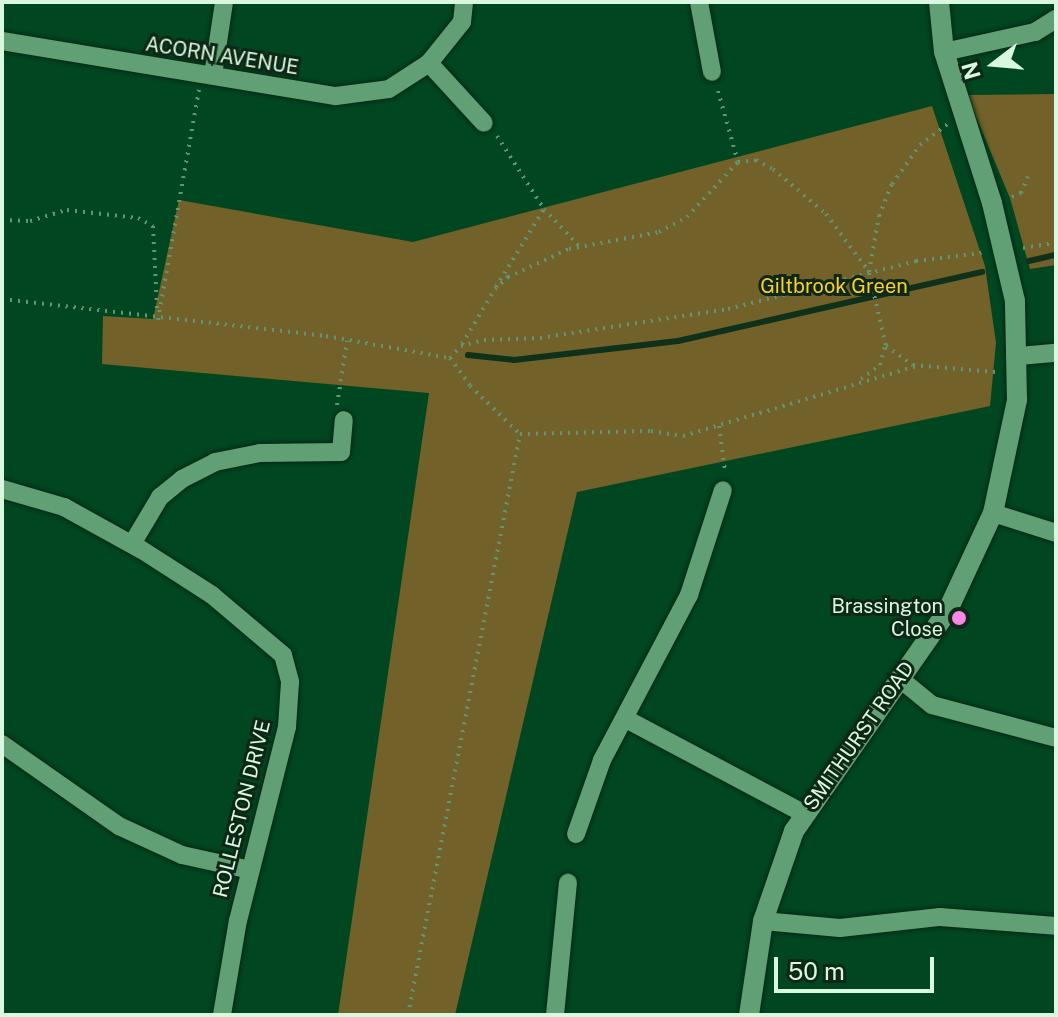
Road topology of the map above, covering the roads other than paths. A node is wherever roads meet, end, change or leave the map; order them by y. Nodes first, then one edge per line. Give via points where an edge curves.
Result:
1 (224, 2) edge
2 (464, 2) edge
3 (699, 2) edge
4 (939, 2) edge
5 (1056, 19) edge
6 (2, 41) edge
7 (944, 52) junction
8 (429, 63) junction
9 (712, 72) road end
10 (207, 74) junction
11 (484, 123) road end
12 (1056, 353) edge
13 (1018, 364) junction
14 (344, 420) road end
15 (2, 489) edge
16 (723, 490) road end
17 (993, 513) junction
18 (1056, 533) edge
19 (132, 544) junction
20 (899, 678) junction
21 (626, 719) junction
22 (1056, 738) edge
23 (2, 744) edge
24 (805, 814) junction
25 (576, 834) dead end
26 (250, 870) junction
27 (568, 883) dead end
28 (763, 921) junction
29 (1056, 926) edge
30 (222, 1015) edge
31 (555, 1015) edge
32 (749, 1015) edge

1 - 10 street
2 - 8 street, ACORN AVENUE via 462,22
3 - 9 street
4 - 7 street, SMITHURST ROAD
5 - 7 street via 1035,32
6 - 10 street, ACORN AVENUE
7 - 13 street, SMITHURST ROAD via 1004,251
8 - 10 street, ACORN AVENUE via 389,89 336,96
8 - 11 street
12 - 13 street
13 - 17 street, SMITHURST ROAD
14 - 19 street via 341,452 260,453 215,462 182,479 152,508
15 - 19 street, ROLLESTON DRIVE via 64,507
16 - 21 street via 689,595
17 - 18 street
17 - 20 street, SMITHURST ROAD via 947,612
19 - 26 street, ROLLESTON DRIVE via 212,595 283,655 290,682 287,727
20 - 22 street via 932,705
20 - 24 street, SMITHURST ROAD
21 - 24 street
21 - 25 street via 602,760
23 - 26 street via 119,826 182,855
24 - 28 street, SMITHURST ROAD via 794,831
26 - 30 street, ROLLESTON DRIVE
27 - 31 street
28 - 29 street via 840,928 940,917
28 - 32 street, SMITHURST ROAD

